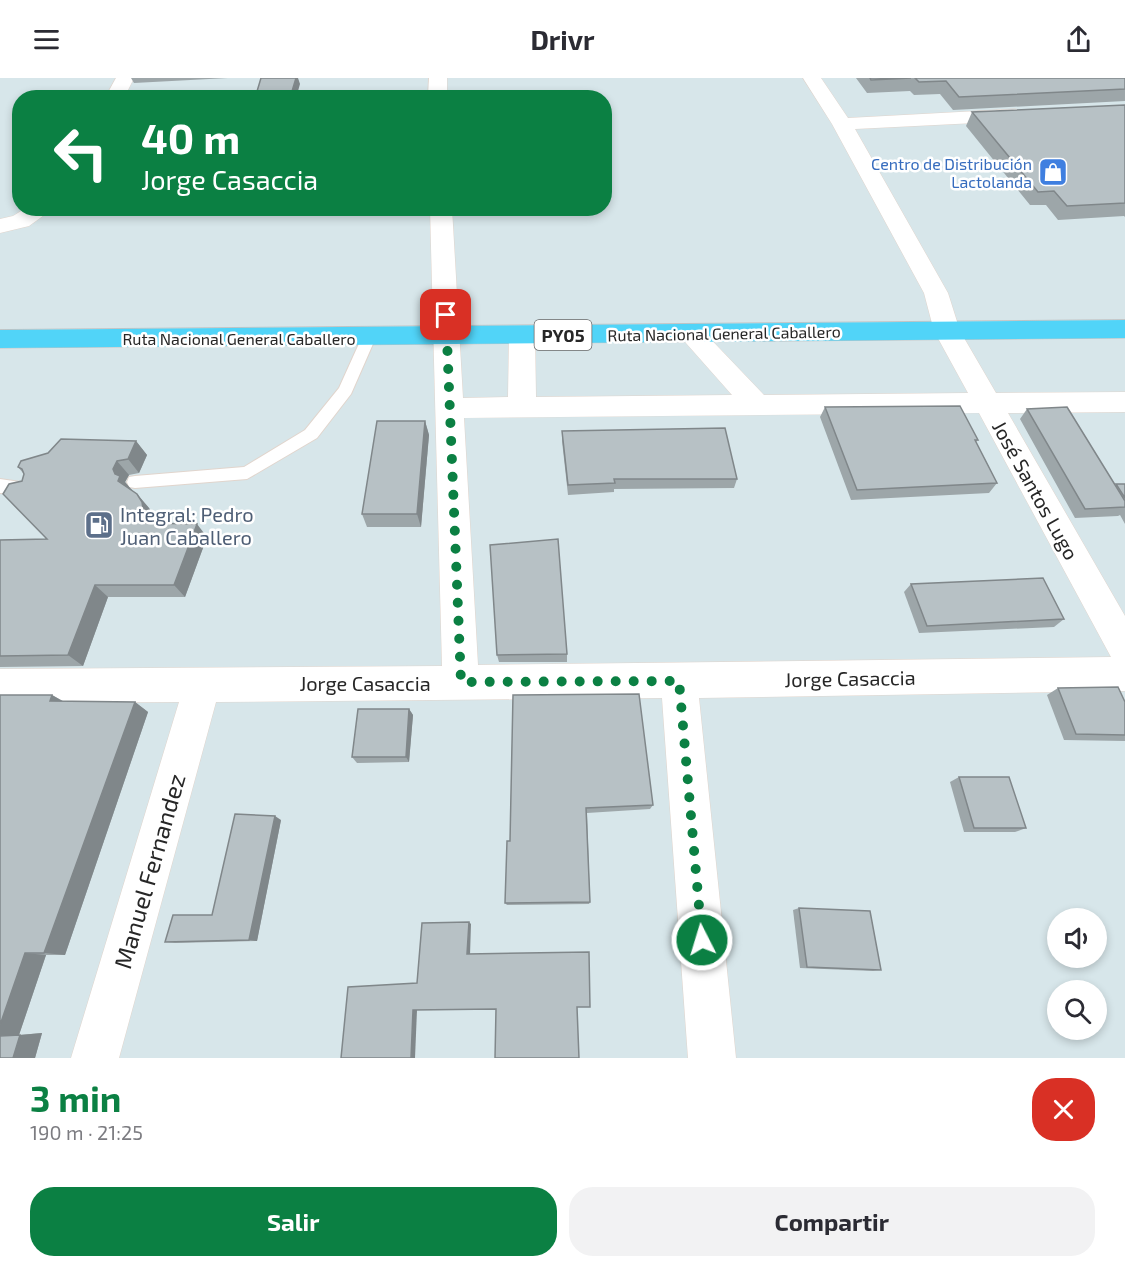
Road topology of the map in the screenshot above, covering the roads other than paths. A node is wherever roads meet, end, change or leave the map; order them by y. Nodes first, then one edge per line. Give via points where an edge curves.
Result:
1 (812, 78) edge
2 (1031, 114) edge
3 (842, 124) junction
4 (29, 216) edge
5 (441, 216) edge
6 (0, 226) edge
7 (1125, 329) edge
8 (947, 331) junction
9 (691, 334) junction
10 (522, 335) junction
11 (447, 336) junction
12 (369, 337) junction
13 (0, 339) edge
14 (1125, 402) edge
15 (987, 403) junction
16 (757, 405) junction
17 (522, 407) junction
18 (450, 408) junction
19 (135, 482) dead end
20 (0, 486) edge
21 (28, 489) edge
22 (1125, 649) edge
23 (1125, 674) edge
24 (679, 681) junction
25 (461, 682) junction
26 (203, 684) junction
27 (0, 686) edge
28 (95, 1058) edge
29 (712, 1058) edge

1 - 3 street, José Santos Lugo
2 - 3 street
3 - 8 street, José Santos Lugo via 936,293
4 - 6 street
5 - 11 street
7 - 8 highway, Ruta Nacional General Caballero / PY05
8 - 9 highway, Ruta Nacional General Caballero / PY05
8 - 15 street, José Santos Lugo
9 - 10 highway, Ruta Nacional General Caballero / PY05
9 - 16 street
10 - 11 highway, Ruta Nacional General Caballero / PY05
10 - 17 street
11 - 12 highway, Ruta Nacional General Caballero / PY05
11 - 18 street
12 - 13 highway, Ruta Nacional General Caballero / PY05
12 - 19 lane via 346,390 311,434 247,473
14 - 15 street
15 - 16 street
15 - 22 street, José Santos Lugo
16 - 17 street
17 - 18 street
18 - 25 street
20 - 21 lane
23 - 24 street, Jorge Casaccia
24 - 25 street, Jorge Casaccia
24 - 29 street
25 - 26 street, Jorge Casaccia
26 - 27 street, Jorge Casaccia
26 - 28 street, Manuel Fernandez

